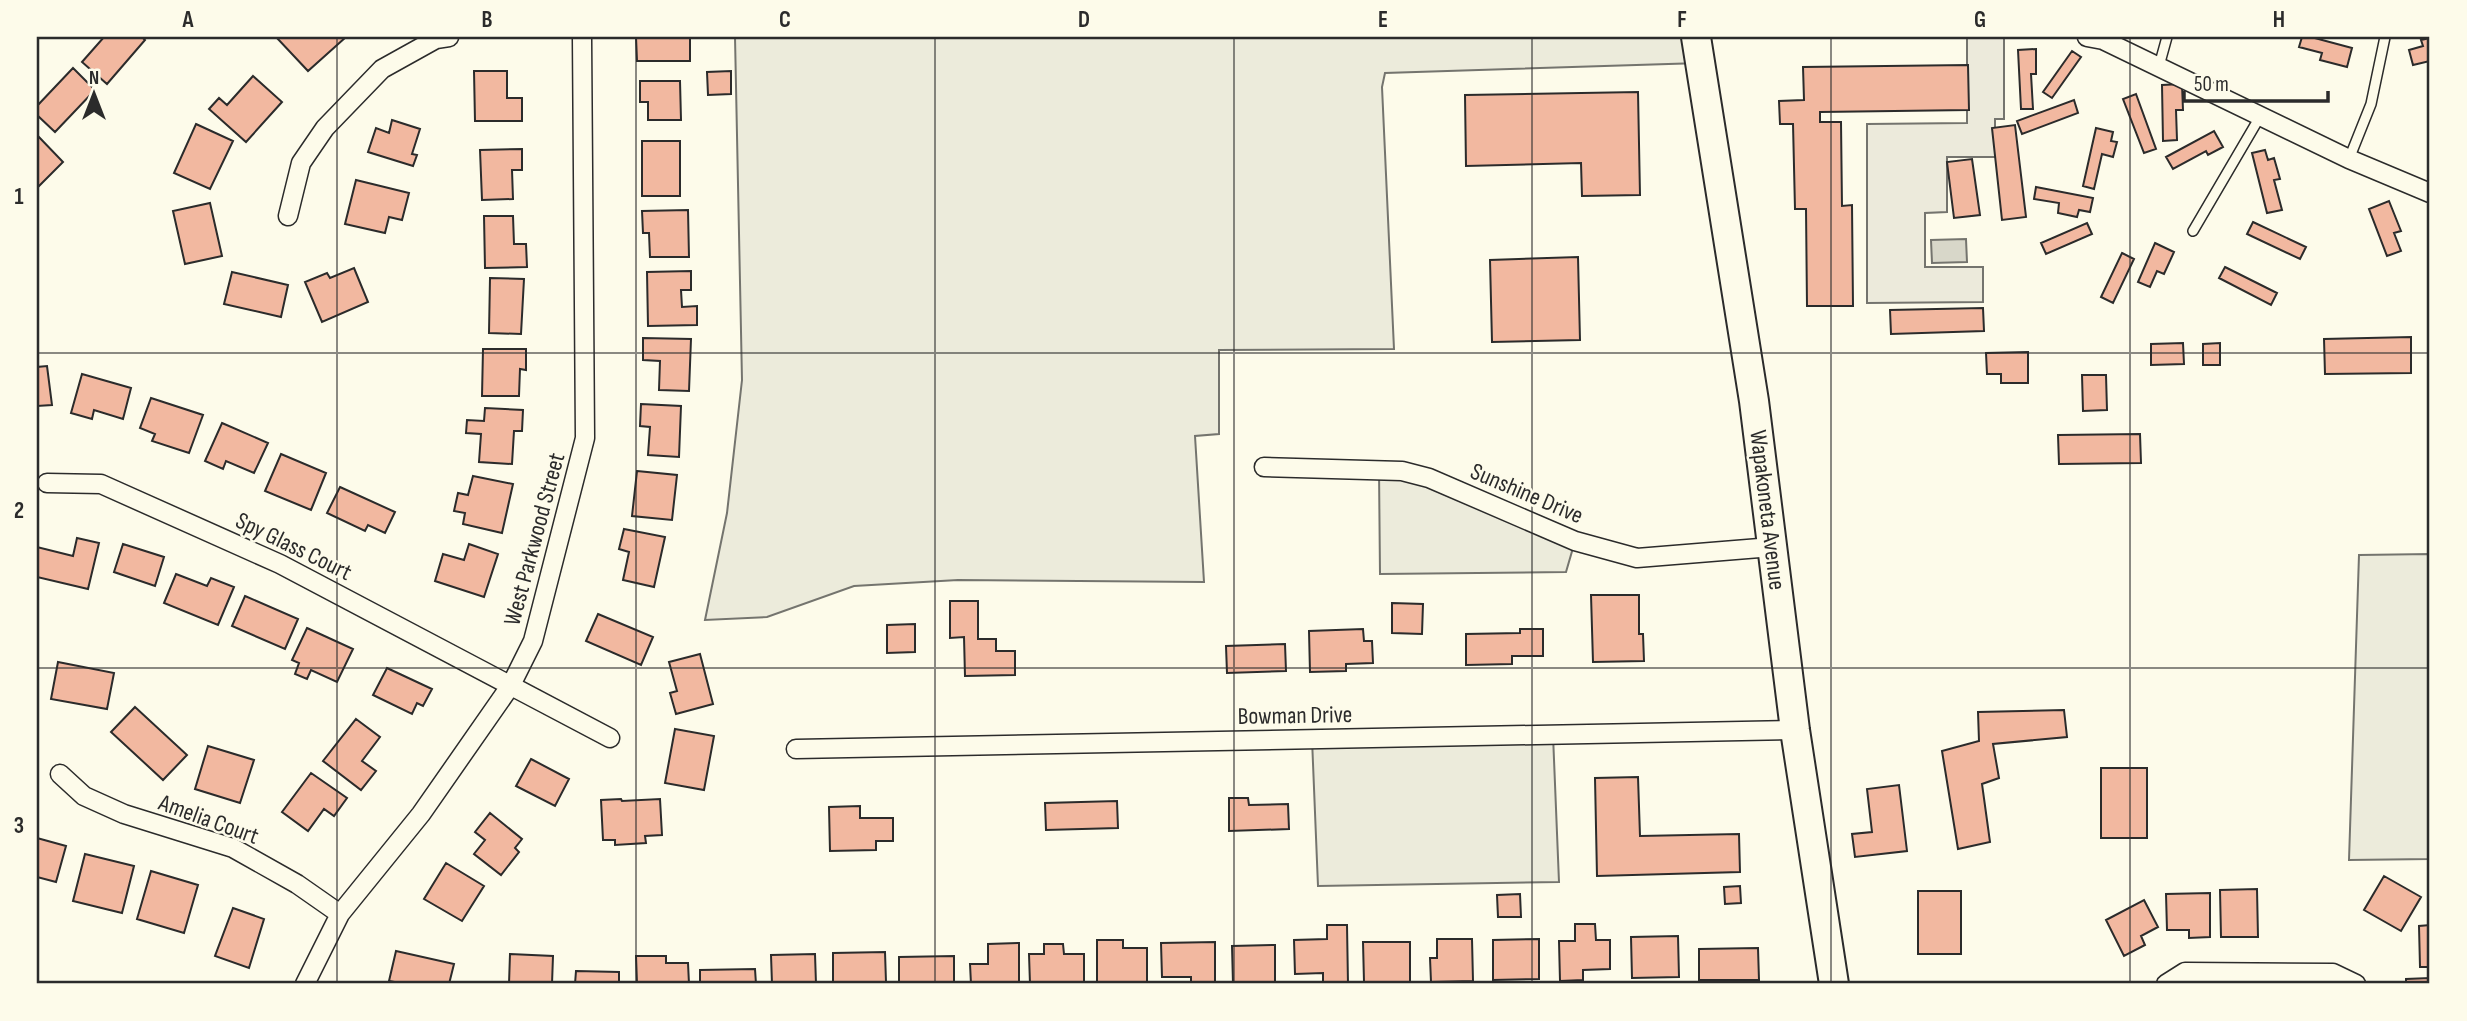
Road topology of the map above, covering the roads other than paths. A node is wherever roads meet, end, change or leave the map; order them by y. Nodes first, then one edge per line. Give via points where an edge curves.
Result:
1 (449, 37) edge
2 (582, 37) edge
3 (1696, 37) edge
4 (2087, 37) edge
5 (2166, 37) edge
6 (2385, 37) edge
7 (2159, 66) junction
8 (2261, 115) junction
9 (2349, 159) junction
10 (2430, 193) edge
11 (288, 216) dead end
12 (2193, 231) dead end
13 (1264, 467) dead end
14 (47, 483) dead end
15 (1772, 547) junction
16 (511, 685) junction
17 (1795, 730) junction
18 (610, 738) dead end
19 (796, 749) dead end
20 (60, 774) dead end
21 (340, 914) junction
22 (304, 984) edge
23 (1834, 984) edge
24 (2166, 984) edge
25 (2356, 984) edge

1 - 11 street via 436,39 382,69 326,128 301,163
2 - 16 street, West Parkwood Street via 585,438 533,641
3 - 15 main road, Wapakoneta Avenue via 1754,401
4 - 7 street
5 - 7 lane
6 - 9 lane via 2371,104
7 - 8 street
8 - 9 street
8 - 12 lane
9 - 10 street
13 - 15 street, Sunshine Drive via 1402,471 1429,478 1576,541 1637,558
14 - 16 street, Spy Glass Court via 101,484 279,564
15 - 17 main road, Wapakoneta Avenue
16 - 18 street, Spy Glass Court
16 - 21 street, West Parkwood Street via 421,814
17 - 19 street, Bowman Drive
17 - 23 main road, Wapakoneta Avenue
20 - 21 street, Amelia Court via 84,796 124,814 233,848
21 - 22 street, West Parkwood Street
24 - 25 street via 2185,972 2199,972 2333,973

